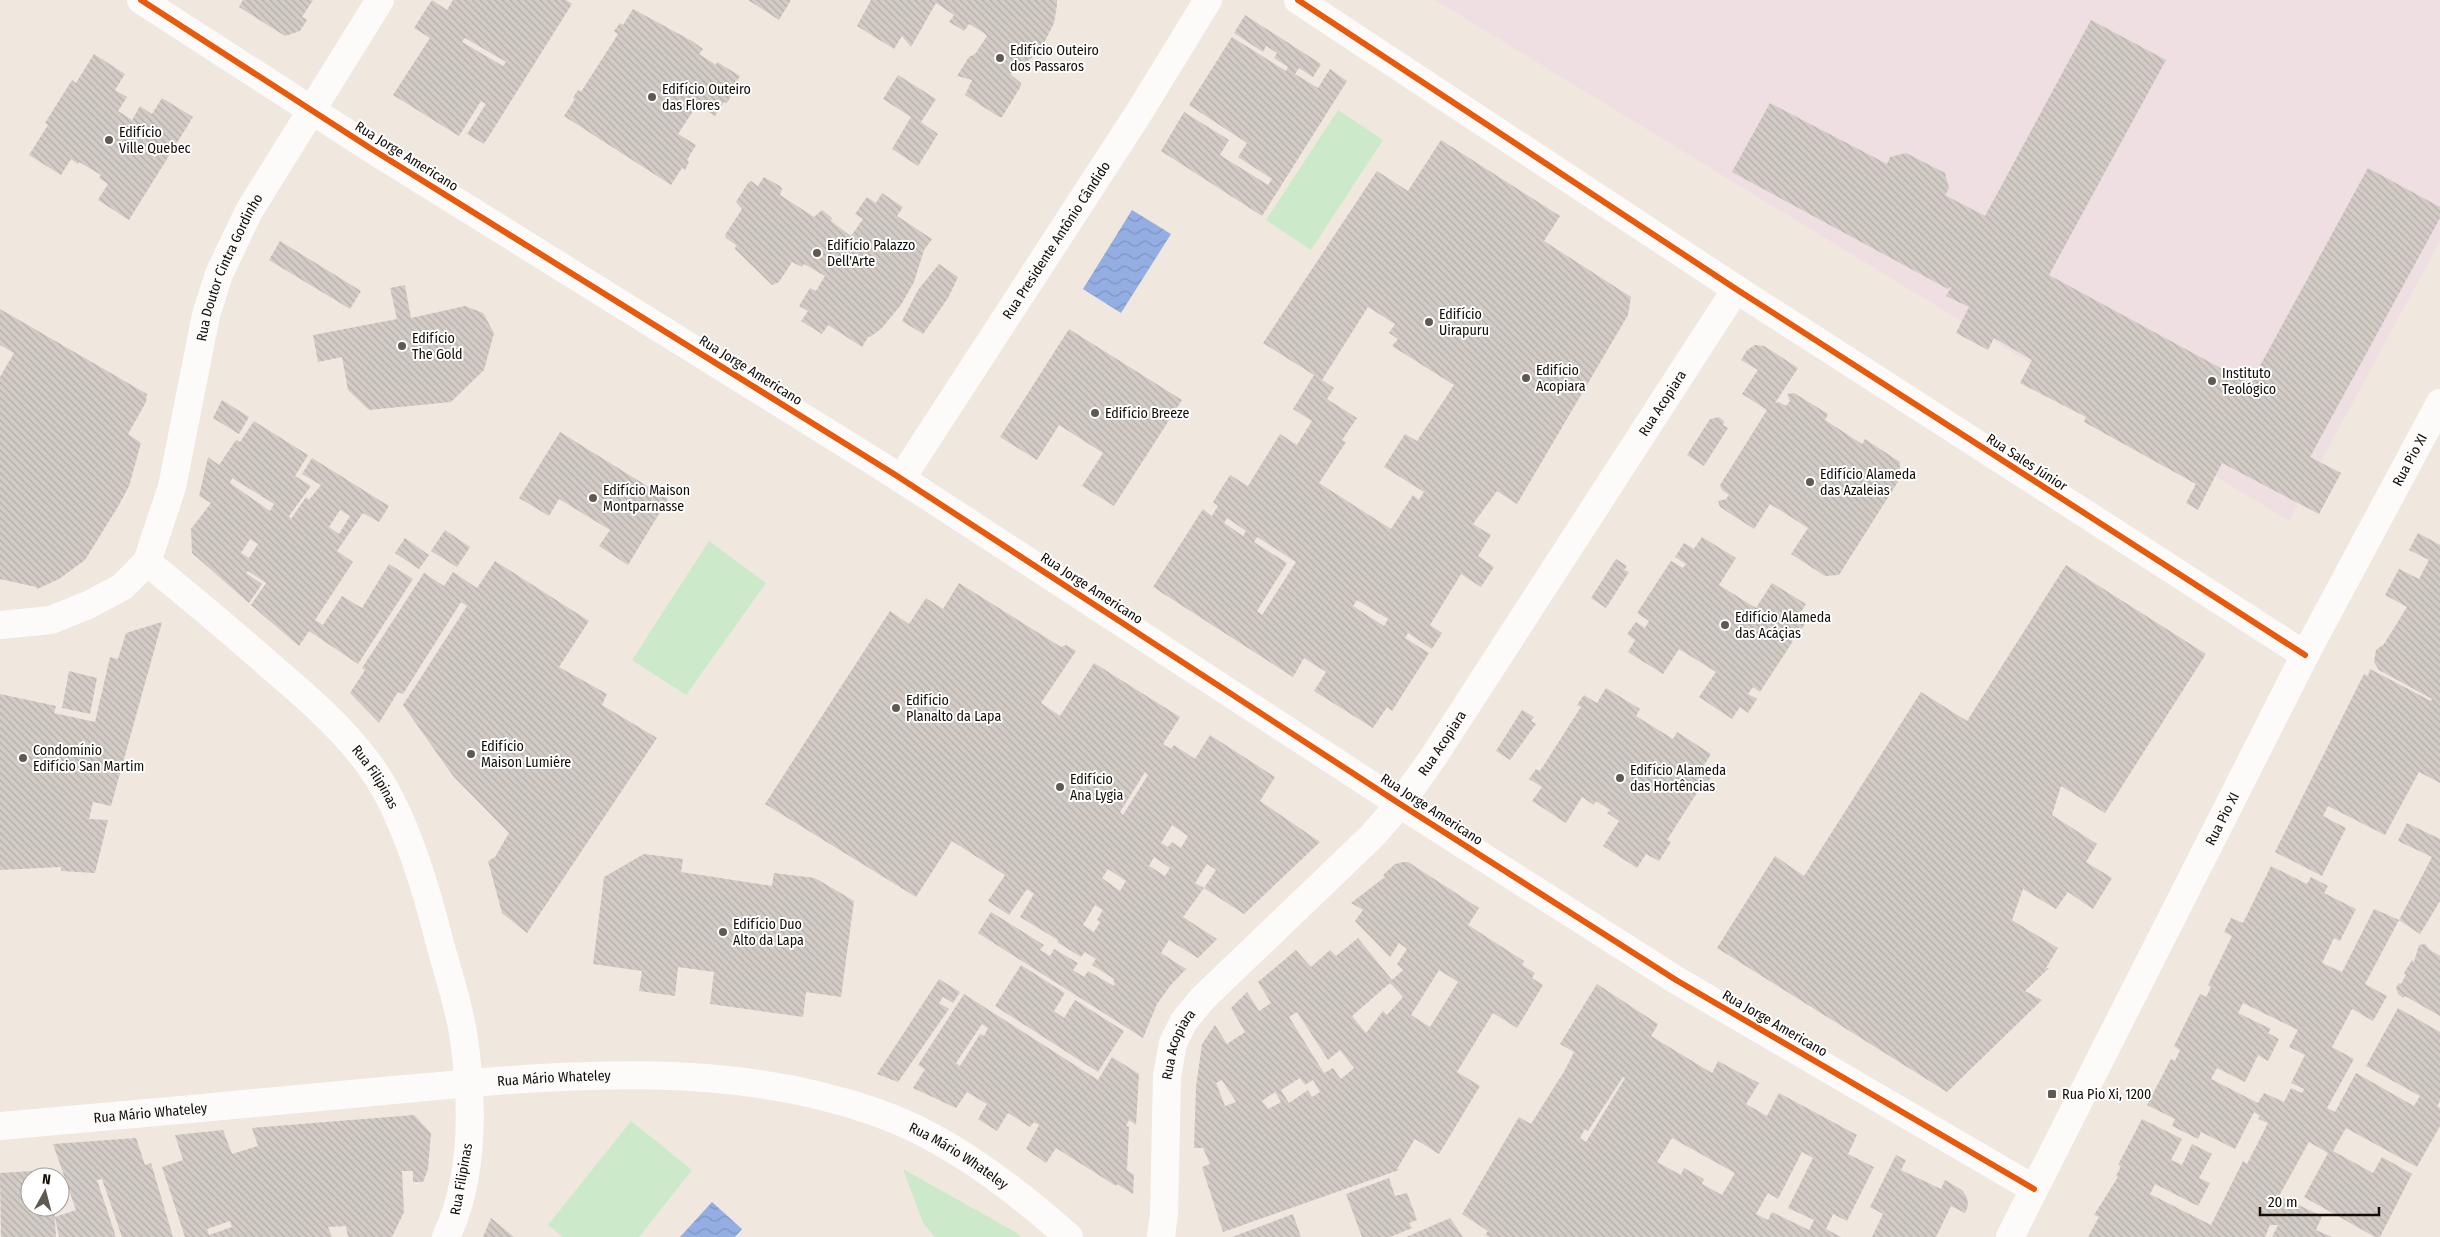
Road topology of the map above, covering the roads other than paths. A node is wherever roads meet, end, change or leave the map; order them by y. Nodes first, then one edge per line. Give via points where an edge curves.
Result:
1 (141, 0) edge
2 (380, 0) edge
3 (1208, 0) edge
4 (1298, 0) edge
5 (311, 110) junction
6 (1736, 289) junction
7 (2440, 403) edge
8 (901, 479) junction
9 (147, 562) junction
10 (0, 625) edge
11 (2305, 655) junction
12 (1400, 804) junction
13 (468, 1084) junction
14 (0, 1126) edge
15 (2034, 1189) junction
16 (446, 1237) edge
17 (1069, 1237) edge
18 (1161, 1237) edge
19 (2010, 1237) edge

1 - 5 street, Rua Jorge Americano
2 - 5 street, Rua Doutor Cintra Gordinho
3 - 8 street, Rua Presidente Antônio Cândido via 1140,111
4 - 6 street, Rua Sales Júnior
5 - 8 street, Rua Jorge Americano
5 - 9 street, Rua Doutor Cintra Gordinho via 249,211 219,274 206,315 172,487
6 - 11 street, Rua Sales Júnior
6 - 12 street, Rua Acopiara
7 - 11 street, Rua Pio XI
8 - 12 street, Rua Jorge Americano
9 - 10 street via 122,586 88,606 51,620
9 - 13 street, Rua Filipinas via 311,700 370,765 392,804 429,899 463,1032
11 - 15 street, Rua Pio XI
12 - 15 street, Rua Jorge Americano via 1676,980
12 - 18 street, Rua Acopiara via 1372,836 1203,998 1184,1022 1173,1043 1167,1076
13 - 14 street, Rua Mário Whateley
13 - 16 street, Rua Filipinas via 470,1122 463,1181
13 - 17 street, Rua Mário Whateley via 578,1076 683,1076 744,1081 815,1093 879,1113 934,1138 985,1171
15 - 19 street, Rua Pio XI

